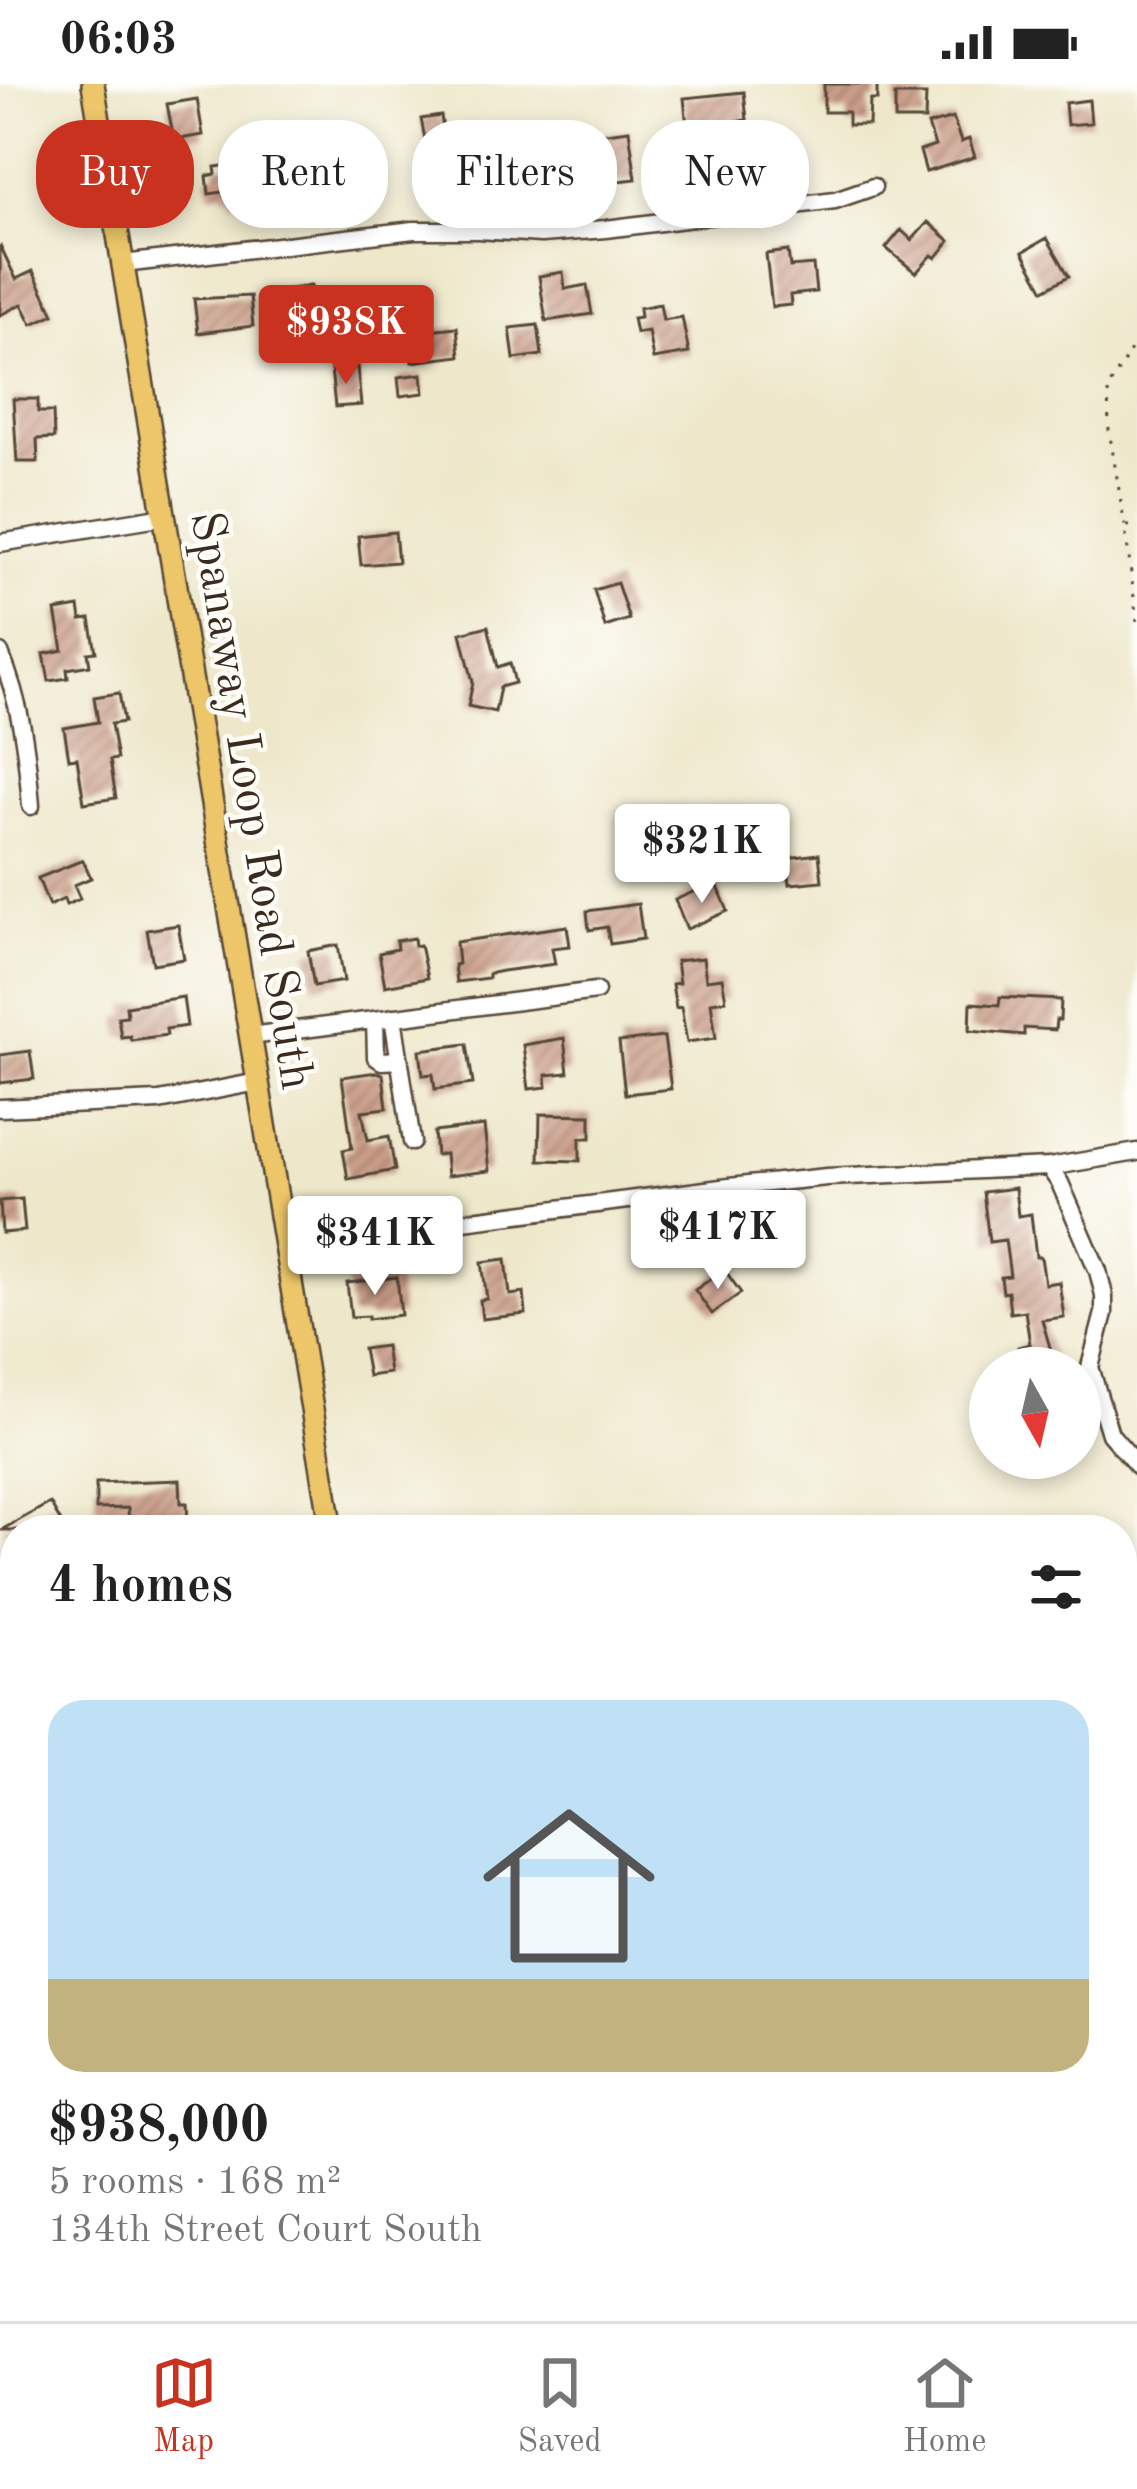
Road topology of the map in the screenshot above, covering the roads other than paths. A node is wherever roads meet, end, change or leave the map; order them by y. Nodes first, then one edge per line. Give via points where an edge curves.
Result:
1 (93, 84) edge
2 (873, 187) dead end
3 (122, 264) junction
4 (165, 516) junction
5 (0, 543) edge
6 (0, 653) edge
7 (31, 806) dead end
8 (596, 991) dead end
9 (384, 1018) junction
10 (250, 1036) junction
11 (258, 1082) junction
12 (0, 1108) edge
13 (412, 1142) dead end
14 (1137, 1152) edge
15 (1048, 1167) junction
16 (285, 1244) junction
17 (1137, 1466) edge
18 (330, 1515) edge

1 - 3 main road, Spanaway Loop Road South
2 - 3 street via 835,200 606,229 414,230
3 - 4 main road, Spanaway Loop Road South
4 - 5 street
4 - 10 main road, Spanaway Loop Road South
6 - 7 street via 18,703
8 - 9 street
9 - 10 street
9 - 13 street
10 - 11 main road, Spanaway Loop Road South
11 - 12 street via 159,1101
11 - 16 main road, Spanaway Loop Road South
14 - 15 street
15 - 16 street via 768,1183
15 - 17 street via 1104,1295 1090,1367 1110,1434
16 - 18 main road, Spanaway Loop Road South

